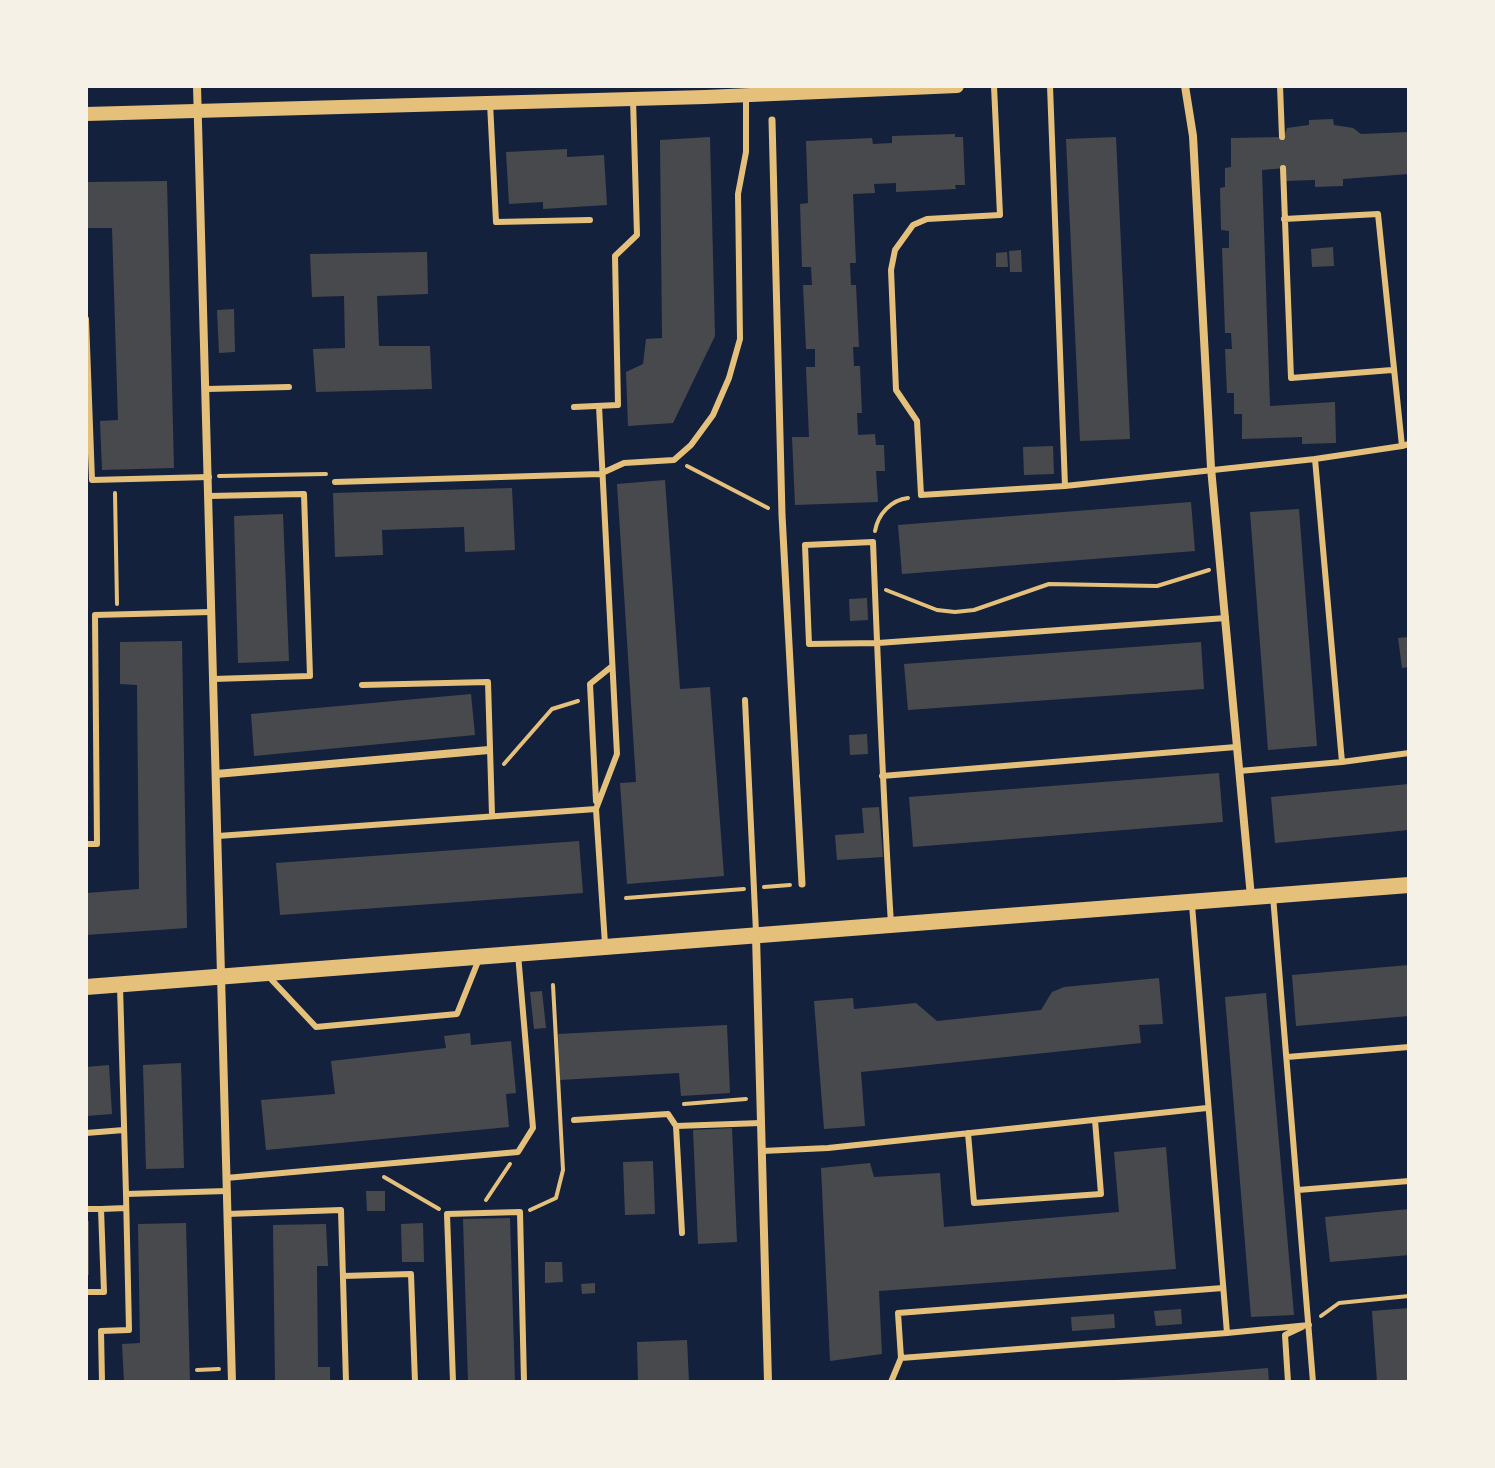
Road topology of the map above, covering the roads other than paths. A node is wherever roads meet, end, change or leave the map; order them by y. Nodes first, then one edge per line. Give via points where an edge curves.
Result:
1 (197, 86) edge
2 (957, 86) edge
3 (994, 86) edge
4 (1050, 86) edge
5 (1185, 86) edge
6 (1280, 86) edge
7 (913, 87) edge
8 (746, 90) edge
9 (633, 99) junction
10 (490, 101) junction
11 (198, 110) junction
12 (86, 114) edge
13 (772, 120) dead end
14 (1282, 137) dead end
15 (1283, 168) dead end
16 (1284, 219) junction
17 (590, 220) dead end
18 (86, 319) edge
19 (1392, 370) junction
20 (289, 387) dead end
21 (207, 389) junction
22 (599, 406) junction
23 (574, 407) dead end
24 (1405, 445) edge
25 (1315, 459) junction
26 (1211, 468) junction
27 (600, 474) junction
28 (209, 477) junction
29 (335, 482) road end
30 (1065, 486) junction
31 (209, 496) junction
32 (211, 612) junction
33 (1226, 618) junction
34 (878, 643) junction
35 (611, 667) junction
36 (213, 679) junction
37 (362, 685) dead end
38 (745, 700) dead end
39 (1236, 747) junction
40 (489, 750) junction
41 (1409, 753) edge
42 (1342, 762) junction
43 (1239, 771) junction
44 (216, 774) junction
45 (882, 776) junction
46 (596, 809) junction
47 (492, 815) junction
48 (218, 836) junction
49 (86, 844) edge
50 (802, 884) dead end
51 (1409, 885) edge
52 (1273, 896) junction
53 (1251, 897) junction
54 (1192, 902) junction
55 (891, 926) junction
56 (756, 936) junction
57 (605, 948) junction
58 (518, 954) junction
59 (480, 957) junction
60 (267, 975) junction
61 (222, 978) junction
62 (120, 985) junction
63 (86, 987) edge
64 (1409, 1047) edge
65 (1287, 1057) junction
66 (1207, 1108) junction
67 (574, 1120) road end
68 (1095, 1120) junction
69 (761, 1123) junction
70 (676, 1126) junction
71 (124, 1130) junction
72 (86, 1133) edge
73 (968, 1133) junction
74 (762, 1151) junction
75 (226, 1178) junction
76 (1409, 1181) edge
77 (1298, 1190) junction
78 (227, 1191) junction
79 (126, 1194) junction
80 (126, 1208) junction
81 (86, 1209) edge
82 (101, 1209) junction
83 (227, 1214) junction
84 (682, 1233) dead end
85 (343, 1276) junction
86 (1223, 1288) junction
87 (86, 1292) edge
88 (1309, 1325) junction
89 (1227, 1333) junction
90 (901, 1358) junction
91 (102, 1382) edge
92 (232, 1382) edge
93 (346, 1382) edge
94 (415, 1382) edge
95 (453, 1382) edge
96 (524, 1382) edge
97 (768, 1382) edge
98 (891, 1382) edge
99 (1288, 1382) edge
100 (1313, 1382) edge

1 - 11 street
2 - 7 street
3 - 30 lane via 1000,215 927,219 913,225 895,250 891,270 896,390 917,421 921,495
4 - 30 lane
5 - 26 street via 1193,136
6 - 14 lane
7 - 8 street
8 - 9 street
8 - 27 lane via 746,152 738,194 740,339 729,378 713,415 674,460 624,463
9 - 10 street
9 - 22 lane via 637,235 615,256 618,405
10 - 11 street
10 - 17 lane via 496,222
11 - 12 street
11 - 21 street
13 - 50 street via 782,515
15 - 16 lane
16 - 19 lane via 1378,214
16 - 19 lane via 1291,378
18 - 28 lane via 92,480
19 - 24 lane
20 - 21 lane
21 - 28 street
22 - 23 lane
22 - 27 lane
24 - 25 lane
25 - 26 lane
25 - 42 lane
26 - 30 lane
26 - 33 street
27 - 29 lane
27 - 35 lane
28 - 31 street
31 - 32 street
31 - 36 lane via 304,494 310,676
32 - 36 street
32 - 49 lane via 95,615 97,844
33 - 34 lane
33 - 39 street
34 - 34 lane via 809,644 805,545 873,542
34 - 45 lane
35 - 46 lane via 617,754
35 - 46 lane via 590,684
36 - 44 street
37 - 40 lane via 488,682
38 - 56 lane
39 - 43 street
39 - 45 lane
40 - 44 street
40 - 47 lane
41 - 42 lane
42 - 43 lane
43 - 53 street
44 - 48 street
45 - 55 lane
46 - 47 lane
46 - 57 lane
47 - 48 lane
48 - 61 street
51 - 52 main road
52 - 53 main road
52 - 65 lane
53 - 54 main road
54 - 55 main road
54 - 66 lane
55 - 56 main road
56 - 57 main road
56 - 69 street
57 - 58 main road
58 - 59 main road
58 - 75 lane via 533,1122 518,1152
59 - 60 main road
59 - 60 lane via 457,1014 316,1027
60 - 61 main road
61 - 62 main road
61 - 75 street
62 - 63 main road
62 - 71 lane
64 - 65 lane
65 - 77 lane
66 - 68 lane
66 - 86 lane
67 - 70 lane via 668,1114
68 - 73 lane
68 - 73 lane via 1101,1194 974,1203
69 - 70 lane
69 - 74 street
70 - 84 lane
71 - 72 lane
71 - 79 lane
73 - 74 lane
74 - 97 street
75 - 78 street
76 - 77 lane
77 - 88 lane
78 - 79 lane
78 - 83 street
79 - 80 lane
80 - 82 lane
80 - 91 lane via 129,1330 101,1331
81 - 82 lane
82 - 87 lane via 104,1292
83 - 85 lane via 341,1210
83 - 92 street
85 - 93 lane
85 - 94 lane via 411,1274
86 - 89 lane
86 - 90 lane via 898,1313
88 - 89 lane
88 - 99 lane via 1285,1335
88 - 100 lane
89 - 90 lane
90 - 98 lane
95 - 96 lane via 447,1214 520,1212

